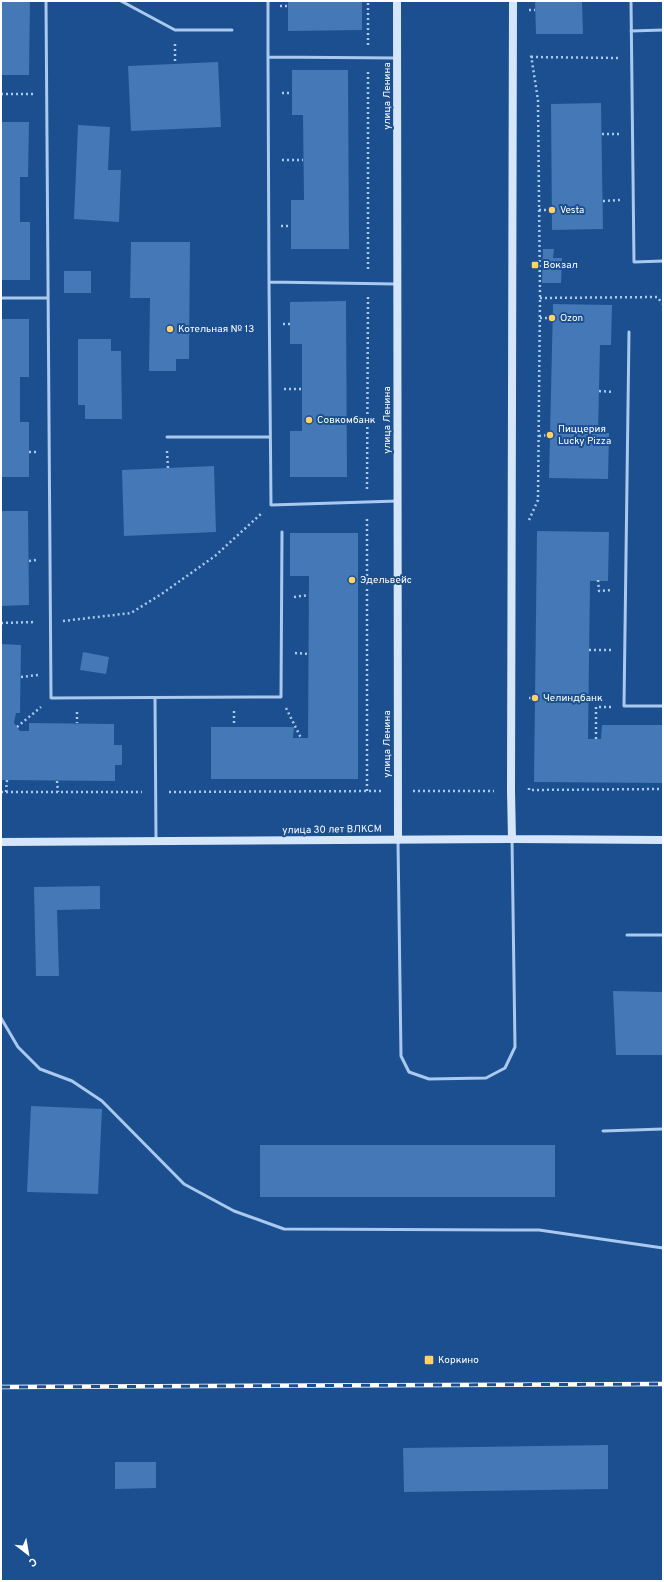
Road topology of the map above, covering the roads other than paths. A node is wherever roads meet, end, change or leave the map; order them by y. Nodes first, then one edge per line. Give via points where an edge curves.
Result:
1 (46, 1) edge
2 (121, 1) edge
3 (268, 1) edge
4 (397, 1) edge
5 (513, 1) edge
6 (631, 1) edge
7 (232, 30) dead end
8 (663, 30) edge
9 (631, 31) junction
10 (268, 57) junction
11 (397, 58) junction
12 (663, 261) edge
13 (269, 282) junction
14 (397, 284) junction
15 (1, 298) edge
16 (48, 298) junction
17 (629, 332) dead end
18 (167, 437) dead end
19 (270, 437) junction
20 (398, 501) junction
21 (282, 532) dead end
22 (155, 698) junction
23 (663, 706) edge
24 (512, 839) junction
25 (398, 840) junction
26 (663, 840) edge
27 (1, 842) edge
28 (156, 842) junction
29 (627, 935) dead end
30 (663, 935) edge
31 (1, 1018) edge
32 (663, 1129) edge
33 (603, 1131) dead end
34 (663, 1248) edge

1 - 16 lane
2 - 7 lane via 175,30
3 - 10 lane
4 - 11 street, улица Ленина
5 - 24 street
6 - 9 lane
8 - 9 lane
9 - 12 lane via 634,262
10 - 11 lane
10 - 13 lane
11 - 14 street, улица Ленина
13 - 14 lane
13 - 19 lane
14 - 20 street, улица Ленина
15 - 16 lane
16 - 22 lane via 51,698
17 - 23 lane via 624,706
18 - 19 lane
19 - 20 lane via 271,505
20 - 25 street, улица Ленина
21 - 22 lane via 281,697
22 - 28 lane
24 - 25 street, улица 30 лет ВЛКСМ
24 - 25 lane via 515,1047 505,1068 486,1078 428,1079 409,1072 401,1056
24 - 26 street, улица 30 лет ВЛКСМ
25 - 28 street, улица 30 лет ВЛКСМ
27 - 28 street, улица 30 лет ВЛКСМ
29 - 30 lane
31 - 34 lane via 18,1047 40,1069 72,1081 102,1101 184,1184 234,1211 284,1229 539,1230
32 - 33 lane

